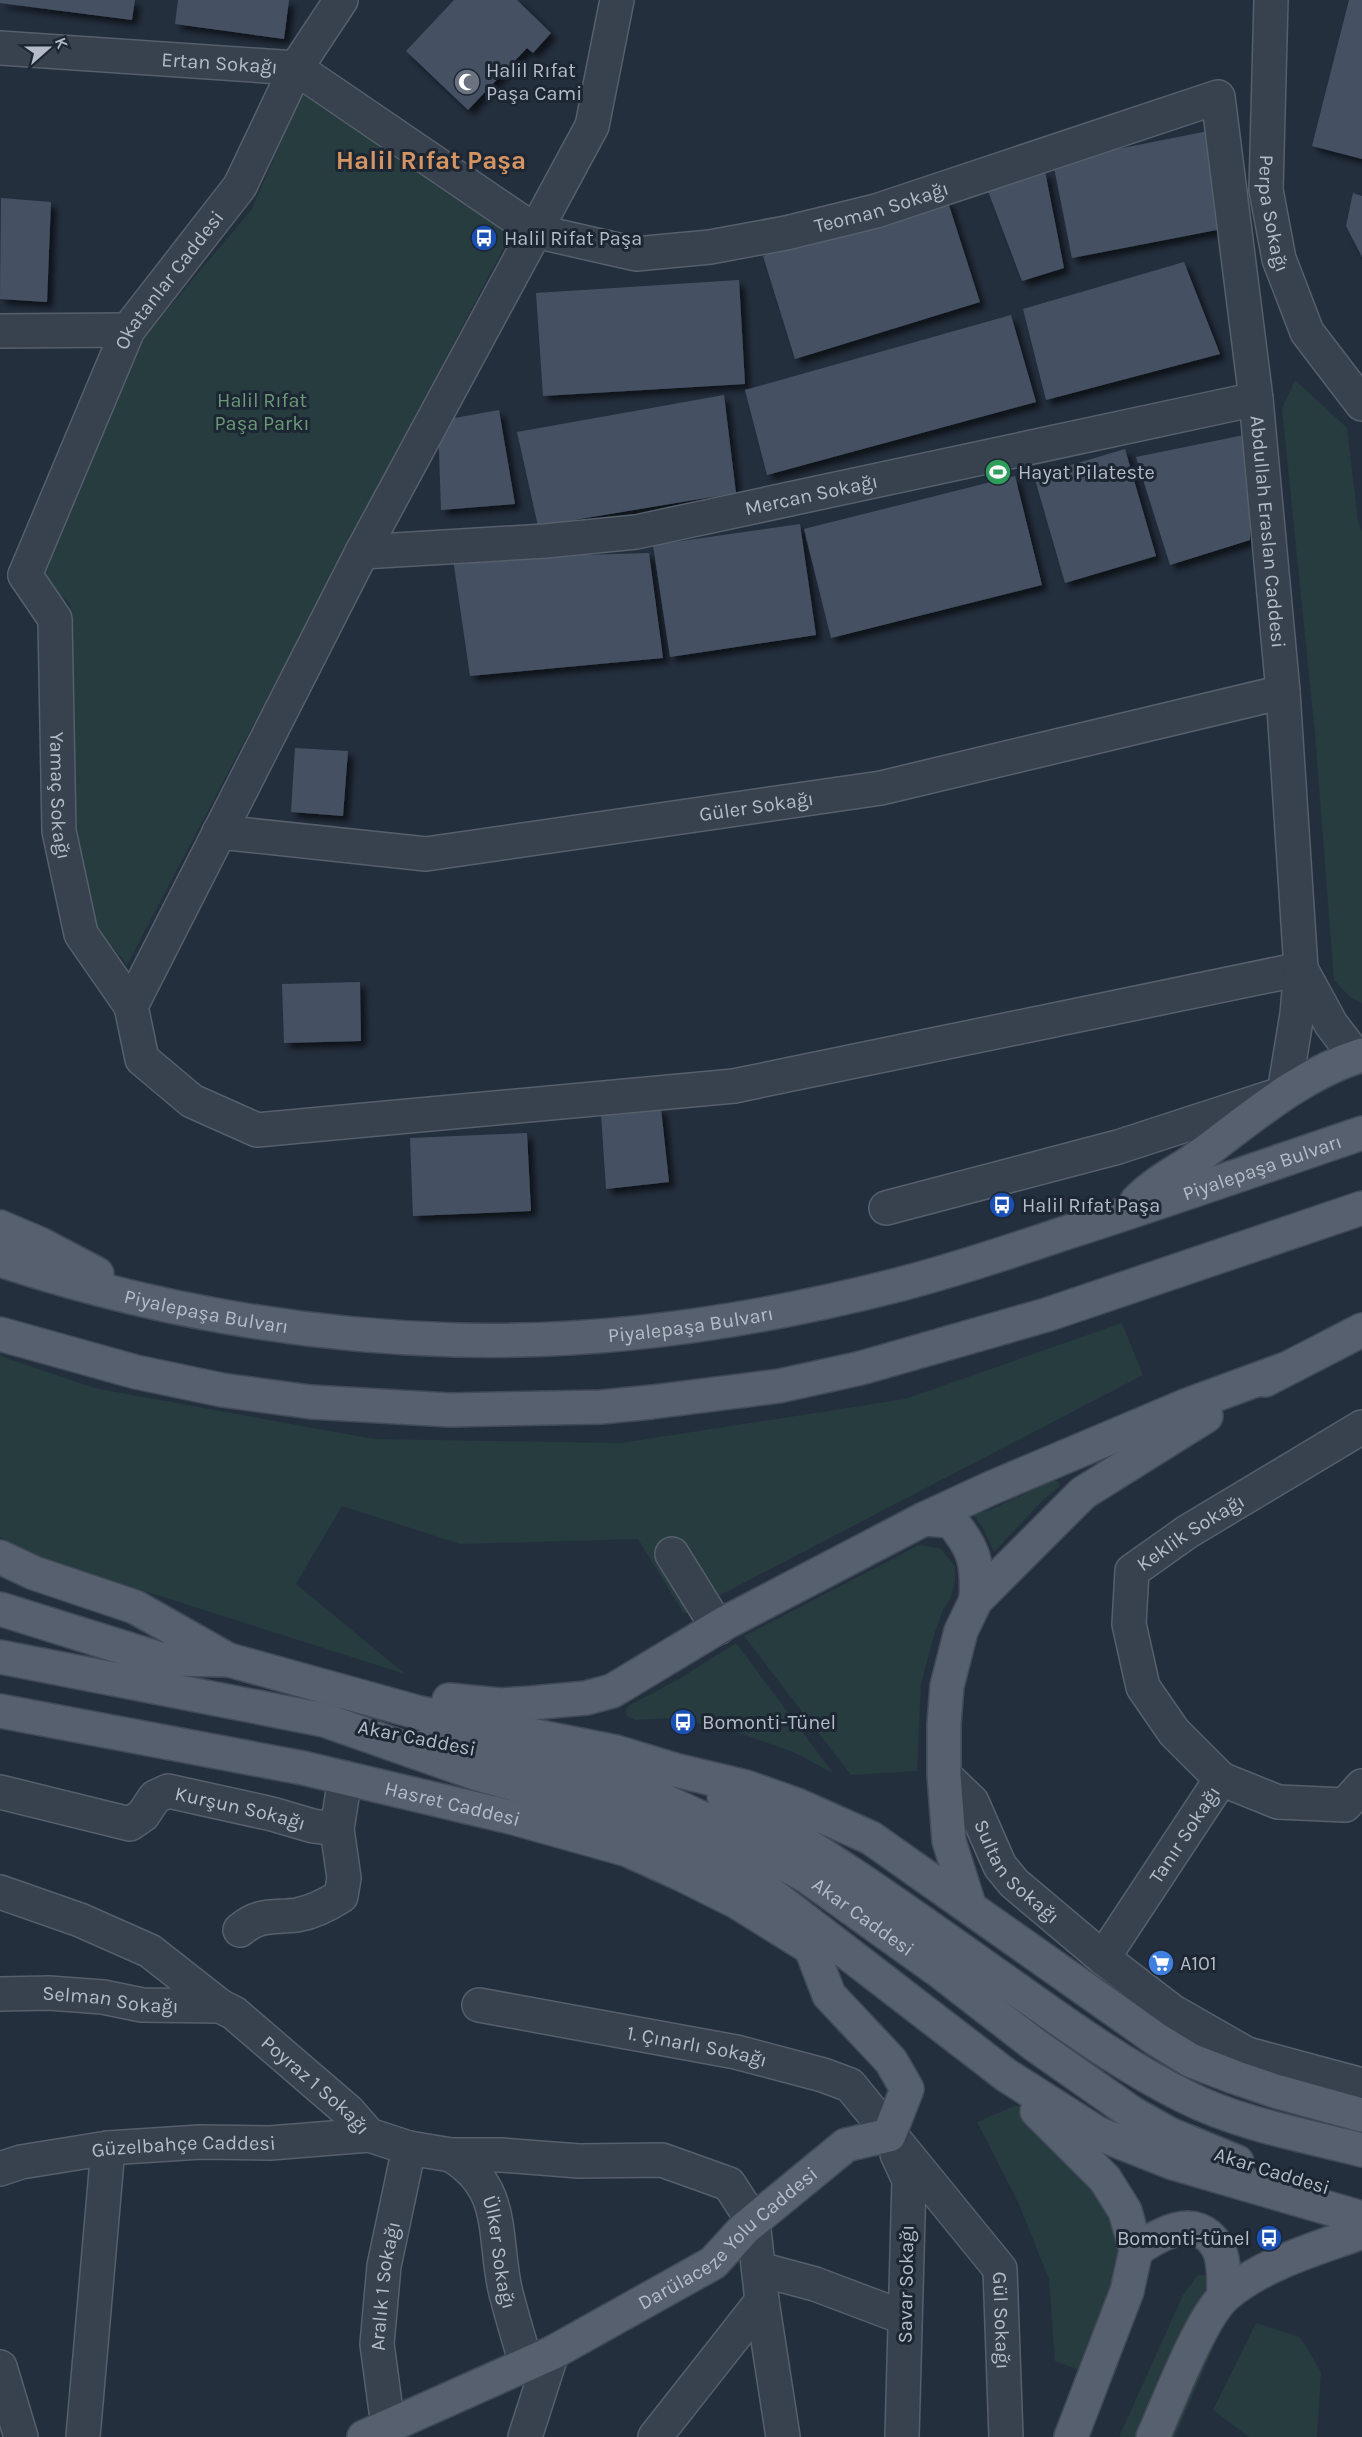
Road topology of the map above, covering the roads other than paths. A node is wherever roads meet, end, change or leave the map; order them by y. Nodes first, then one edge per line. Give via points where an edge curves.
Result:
1 (341, 0) edge
2 (617, 0) edge
3 (1271, 0) edge
4 (0, 48) edge
5 (296, 68) junction
6 (1218, 97) joint
7 (535, 231) junction
8 (128, 330) junction
9 (0, 331) edge
10 (1256, 399) junction
11 (1362, 404) edge
12 (362, 552) junction
13 (12, 576) edge
14 (1283, 692) junction
15 (219, 832) junction
16 (1301, 969) junction
17 (131, 1006) junction
18 (1359, 1056) edge
19 (1284, 1093) junction
20 (1362, 1133) edge
21 (886, 1208) dead end
22 (1362, 1208) edge
23 (1123, 1215) junction
24 (0, 1227) edge
25 (0, 1260) edge
26 (148, 1302) junction
27 (1362, 1330) edge
28 (0, 1334) edge
29 (1283, 1370) junction
30 (1362, 1427) edge
31 (924, 1520) junction
32 (672, 1554) dead end
33 (0, 1557) edge
34 (976, 1600) junction
35 (0, 1609) edge
36 (718, 1628) junction
37 (0, 1657) edge
38 (229, 1660) junction
39 (0, 1711) edge
40 (420, 1713) junction
41 (324, 1720) junction
42 (675, 1770) junction
43 (944, 1776) junction
44 (345, 1778) junction
45 (1221, 1779) junction
46 (1362, 1786) edge
47 (0, 1792) edge
48 (337, 1829) junction
49 (0, 1892) edge
50 (969, 1905) junction
51 (240, 1930) dead end
52 (811, 1948) junction
53 (1102, 1958) junction
54 (878, 1978) junction
55 (0, 1994) edge
56 (479, 2005) dead end
57 (220, 2006) junction
58 (1006, 2075) junction
59 (1362, 2085) edge
60 (1362, 2115) edge
61 (369, 2135) junction
62 (889, 2135) junction
63 (108, 2148) junction
64 (409, 2148) junction
65 (1362, 2150) edge
66 (451, 2155) junction
67 (0, 2169) edge
68 (1362, 2198) edge
69 (1362, 2218) edge
70 (753, 2222) junction
71 (1362, 2232) edge
72 (1136, 2250) junction
73 (759, 2269) junction
74 (1224, 2296) junction
75 (762, 2301) junction
76 (905, 2318) junction
77 (539, 2359) junction
78 (0, 2367) edge
79 (376, 2432) edge
80 (21, 2437) edge
81 (83, 2437) edge
82 (525, 2437) edge
83 (655, 2437) edge
84 (783, 2437) edge
85 (902, 2437) edge
86 (1006, 2437) edge
87 (1071, 2437) edge
88 (1154, 2437) edge

1 - 5 street, Okatanlar Caddesi
2 - 7 street via 592,126
3 - 11 street, Perpa Sokağı via 1266,190 1279,259 1307,332
4 - 5 street, Ertan Sokağı
5 - 7 street, Ertan Sokağı
5 - 8 street, Okatanlar Caddesi via 240,186
6 - 7 street, Teoman Sokağı via 876,211 786,234 636,254
6 - 10 street, Abdullah Eraslan Caddesi
7 - 12 street
8 - 9 street
8 - 13 street, Okatanlar Caddesi
10 - 12 street, Mercan Sokağı via 636,532
10 - 14 street, Abdullah Eraslan Caddesi
12 - 15 street
13 - 17 street, Yamaç Sokağı via 55,619 59,831 81,934
14 - 15 street, Güler Sokağı via 881,788 426,854
14 - 16 street, Abdullah Eraslan Caddesi
15 - 17 street
16 - 17 street via 734,1086 257,1130 192,1101 142,1059
16 - 18 street, Abdullah Eraslan Caddesi via 1331,1024
16 - 19 street, Abdullah Eraslan Caddesi
18 - 19 main road
19 - 21 street via 1118,1148
19 - 23 main road via 1198,1157 1150,1187
20 - 23 main road, Piyalepaşa Bulvarı
22 - 28 main road via 1046,1315 872,1365 779,1386 601,1407 450,1410 310,1402 222,1390 136,1372
23 - 26 main road, Piyalepaşa Bulvarı via 902,1283 826,1301 748,1317 592,1336 458,1340 385,1336 306,1328
24 - 26 main road
25 - 26 main road, Piyalepaşa Bulvarı
27 - 29 main road
29 - 31 main road via 1185,1406
29 - 34 main road via 1083,1493
30 - 45 street, Keklik Sokağı via 1186,1532 1132,1571 1129,1624 1143,1687 1174,1732
31 - 34 main road via 951,1521 967,1539 978,1570
31 - 36 main road
32 - 36 street
33 - 38 main road via 34,1573 135,1606
34 - 43 main road via 961,1631 946,1686
35 - 38 main road via 160,1659
36 - 40 main road via 612,1691 586,1698 510,1704 442,1699
37 - 41 main road
38 - 40 main road
39 - 44 main road, Hasret Caddesi
40 - 42 main road via 616,1752
41 - 54 main road via 475,1773 632,1819 678,1839 716,1857 771,1894
41 - 68 main road, Akar Caddesi via 606,1779 706,1820 808,1877 1132,2113 1212,2153 1276,2176
42 - 50 main road via 746,1787 842,1824 871,1838
42 - 65 main road, Akar Caddesi via 797,1838 1109,2054 1184,2096 1216,2111
43 - 50 main road via 949,1841
43 - 53 street, Sultan Sokağı via 972,1802 1000,1866 1014,1883
44 - 48 street
44 - 52 main road, Hasret Caddesi via 628,1850 737,1902
45 - 46 street, Tanır Sokağı via 1278,1802 1345,1805
45 - 53 street, Tanır Sokağı
47 - 48 street, Kurşun Sokağı via 130,1824 143,1815 155,1797 168,1791
48 - 51 street via 344,1878 341,1896 321,1909 252,1920
49 - 57 street, Poyraz 1 Sokağı via 80,1920 150,1951
50 - 60 main road via 1190,2060 1275,2091
52 - 54 main road, Hasret Caddesi via 839,1965
52 - 62 main road via 829,1995 891,2061 907,2089
53 - 59 street via 1172,2011 1247,2054
54 - 58 main road
55 - 57 street, Selman Sokağı via 49,1993 142,2005
56 - 62 street, 1. Çınarlı Sokağı via 736,2052 823,2075 850,2085
57 - 61 street, Poyraz 1 Sokağı via 234,2013 349,2112
58 - 69 main road via 1089,2128 1128,2146
58 - 72 main road via 1049,2125 1105,2179 1125,2211
61 - 63 street, Güzelbahçe Caddesi via 270,2143 200,2142
61 - 64 street, Poyraz 1 Sokağı
62 - 70 main road, Darülaceze Yolu Caddesi via 846,2145
62 - 76 street, Savar Sokağı via 909,2180
62 - 86 street, Gül Sokağı via 1000,2269
63 - 67 street, Güzelbahçe Caddesi
63 - 81 street
64 - 66 street, Poyraz 1 Sokağı
64 - 79 street, Aralık 1 Sokağı via 384,2266 377,2344
66 - 70 street, Poyraz 1 Sokağı via 662,2160 729,2184
66 - 77 street, Ülker Sokağı via 479,2177 491,2200 505,2289
70 - 73 street
70 - 77 main road, Darülaceze Yolu Caddesi via 713,2263
71 - 74 main road via 1286,2260
72 - 74 main road via 1171,2230 1187,2227 1204,2232 1217,2246 1223,2262
72 - 87 main road via 1127,2290
73 - 75 street
73 - 76 street via 815,2284
74 - 88 main road via 1204,2326
75 - 83 street
75 - 84 street
76 - 85 street, Savar Sokağı
77 - 79 main road, Darülaceze Yolu Caddesi
77 - 82 street
78 - 80 street

